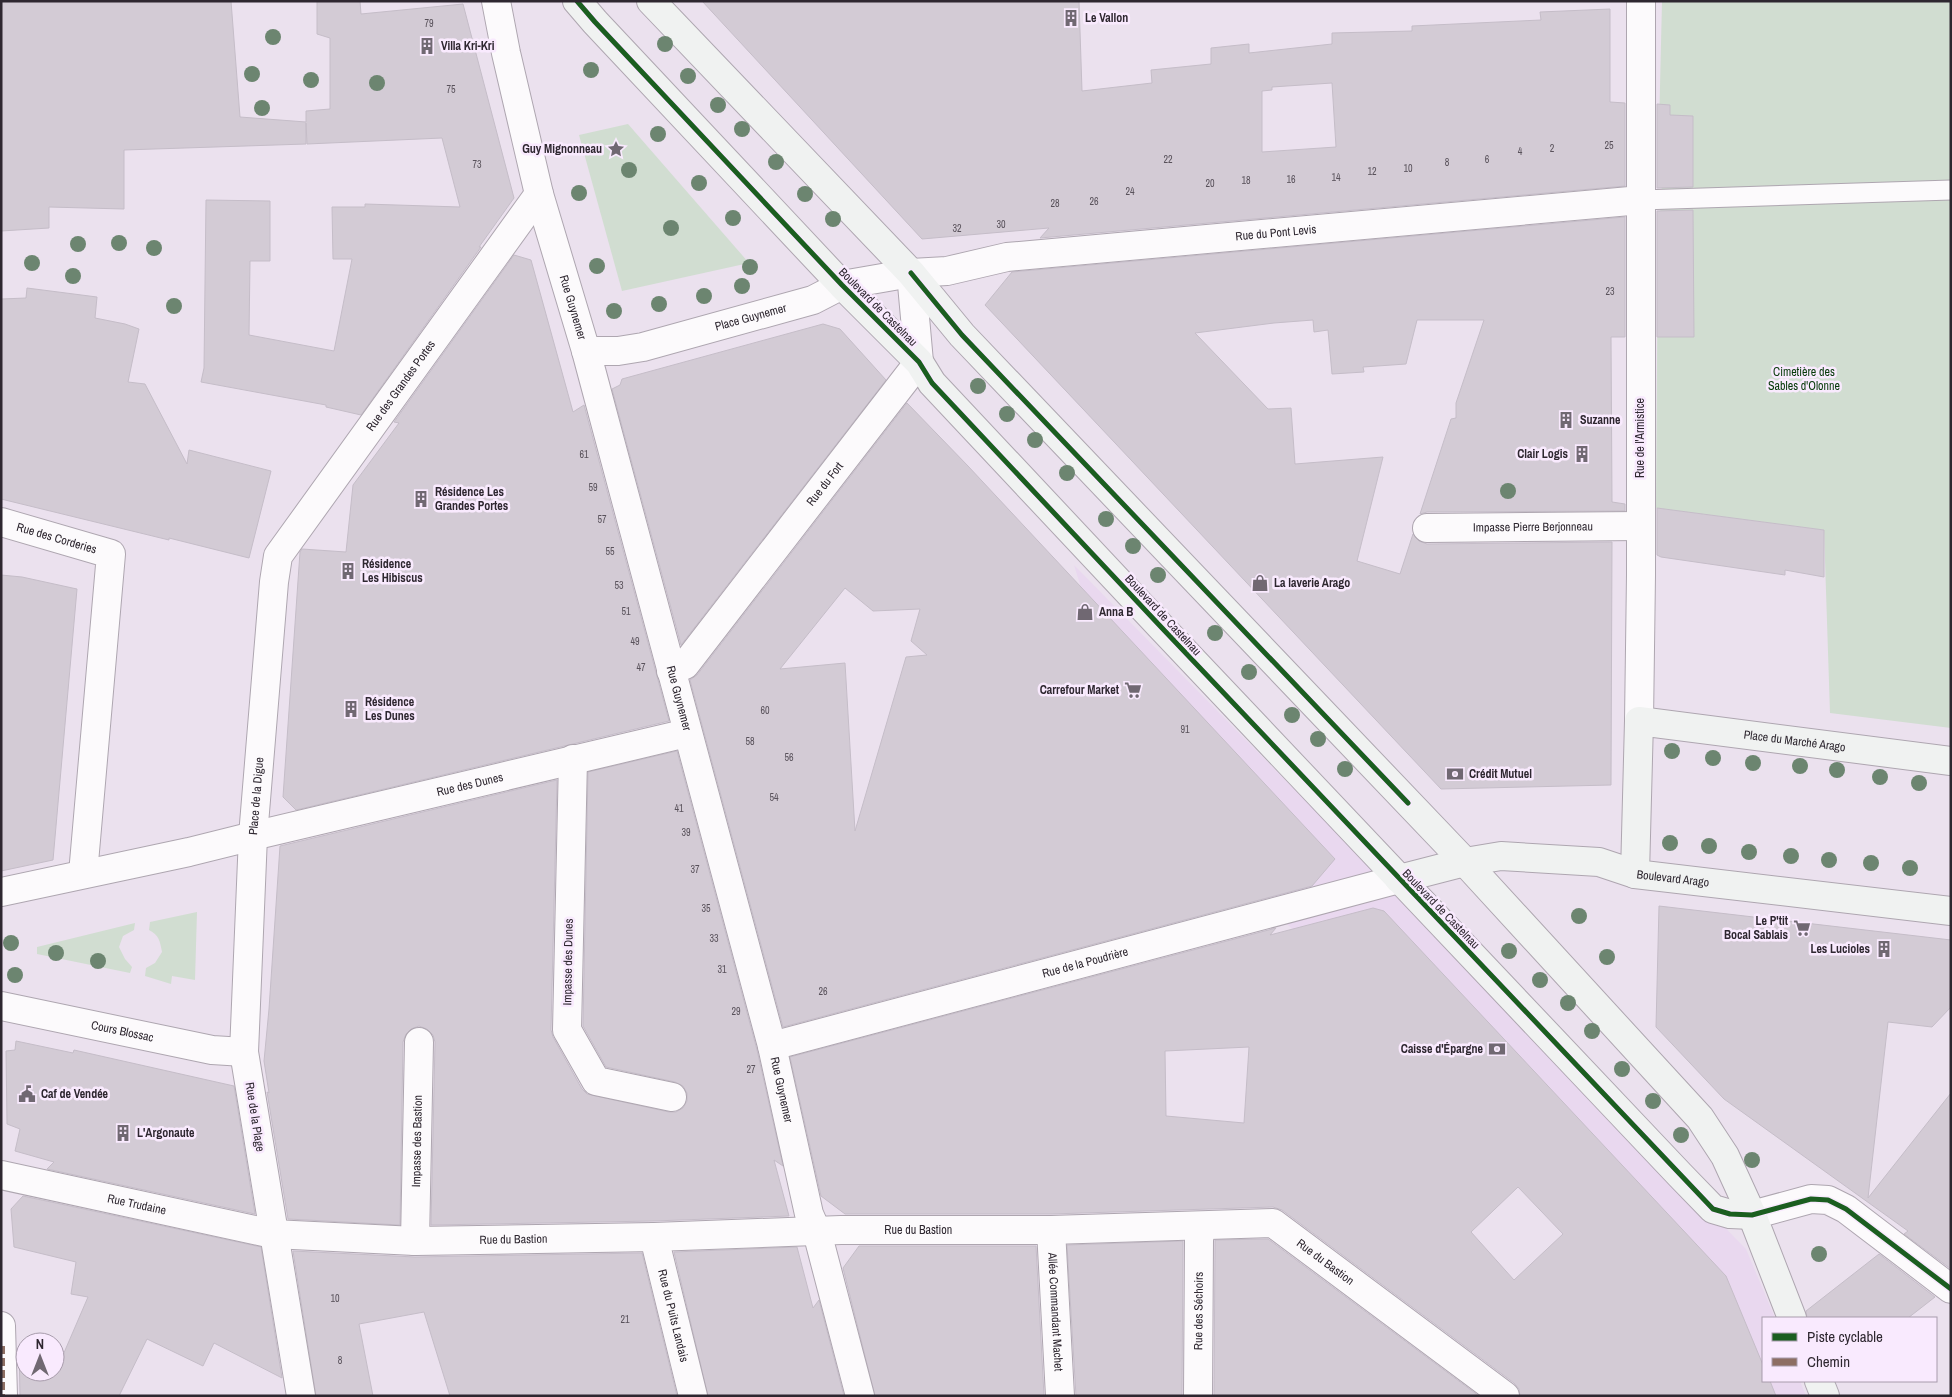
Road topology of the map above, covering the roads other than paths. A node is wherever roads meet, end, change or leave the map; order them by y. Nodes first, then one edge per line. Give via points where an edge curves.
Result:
1 (577, 1) edge
2 (1641, 1) edge
3 (653, 2) edge
4 (502, 7) edge
5 (1951, 190) edge
6 (539, 194) junction
7 (1642, 200) junction
8 (911, 273) junction
9 (842, 285) junction
10 (586, 351) junction
11 (919, 362) junction
12 (1, 522) edge
13 (1640, 526) junction
14 (1427, 528) dead end
15 (274, 582) joint
16 (671, 671) junction
17 (1639, 720) junction
18 (688, 733) junction
19 (573, 759) junction
20 (1951, 761) edge
21 (253, 836) junction
22 (1465, 862) junction
23 (83, 874) junction
24 (1635, 874) junction
25 (1399, 879) junction
26 (1, 892) edge
27 (1951, 912) edge
28 (1, 1006) edge
29 (420, 1042) dead end
30 (772, 1046) junction
31 (244, 1052) junction
32 (672, 1097) dead end
33 (1, 1175) edge
34 (1752, 1215) junction
35 (1201, 1226) junction
36 (1051, 1230) junction
37 (817, 1232) junction
38 (273, 1234) junction
39 (654, 1237) junction
40 (415, 1241) junction
41 (1951, 1289) edge
42 (1792, 1317) edge
43 (1, 1326) edge
44 (1819, 1382) edge
45 (4, 1396) edge
46 (300, 1396) edge
47 (693, 1396) edge
48 (860, 1396) edge
49 (1060, 1396) edge
50 (1198, 1396) edge
51 (1505, 1396) edge
52 (1825, 1396) edge

1 - 9 street, Boulevard de Castelnau
2 - 7 street, Rue de l'Armistice
3 - 8 street
4 - 6 street, Rue Guynemer
5 - 7 lane
6 - 10 street, Rue Guynemer
6 - 15 street, Rue des Grandes Portes via 278,556
7 - 8 street, Rue du Pont Levis via 1008,256 947,271
7 - 13 street, Rue de l'Armistice
8 - 9 street, Place Guynemer
8 - 11 street
8 - 22 street via 962,334
9 - 10 street, Place Guynemer via 813,300 643,347
9 - 11 street, Boulevard de Castelnau
10 - 16 street, Rue Guynemer
11 - 16 street, Rue du Fort via 685,665
11 - 25 street, Boulevard de Castelnau via 932,383
12 - 23 street, Rue des Corderies via 111,554
13 - 14 street, Impasse Pierre Berjonneau
13 - 17 street, Rue de l'Armistice
15 - 21 street, Place de la Digue
16 - 18 street, Rue Guynemer
17 - 20 street, Place du Marché Arago
17 - 24 street, Rue de l'Armistice
18 - 19 street, Rue des Dunes
18 - 30 street, Rue Guynemer
19 - 21 street, Rue des Dunes
19 - 32 street, Impasse des Dunes via 567,1030 596,1081
21 - 23 street, Place de la Digue
21 - 31 street, Rue de la Plage
22 - 24 street, Boulevard Arago via 1501,856 1599,862
22 - 25 street, Boulevard Arago
22 - 34 street via 1700,1118 1725,1156
23 - 26 street, Place de la Digue
24 - 27 street, Boulevard Arago
25 - 30 street, Rue de la Poudrière
25 - 34 street, Boulevard de Castelnau via 1713,1209
28 - 31 street, Cours Blossac via 212,1050
29 - 40 street, Impasse des Bastion
30 - 37 street, Rue Guynemer via 809,1214
31 - 38 street, Rue de la Plage
33 - 38 street, Rue Trudaine
34 - 41 street via 1811,1199 1828,1200
34 - 42 street
35 - 36 street, Rue du Bastion
35 - 50 street, Rue des Séchoirs
35 - 51 street, Rue du Bastion via 1273,1223
36 - 37 street, Rue du Bastion
36 - 49 street, Allée Commandant Machet
37 - 39 street, Rue du Bastion
37 - 48 street, Rue Guynemer
38 - 40 street, Rue du Bastion
38 - 46 street, Rue de la Plage
39 - 40 street, Rue du Bastion
39 - 47 street, Rue du Puits Landais
43 - 45 street
44 - 52 street

